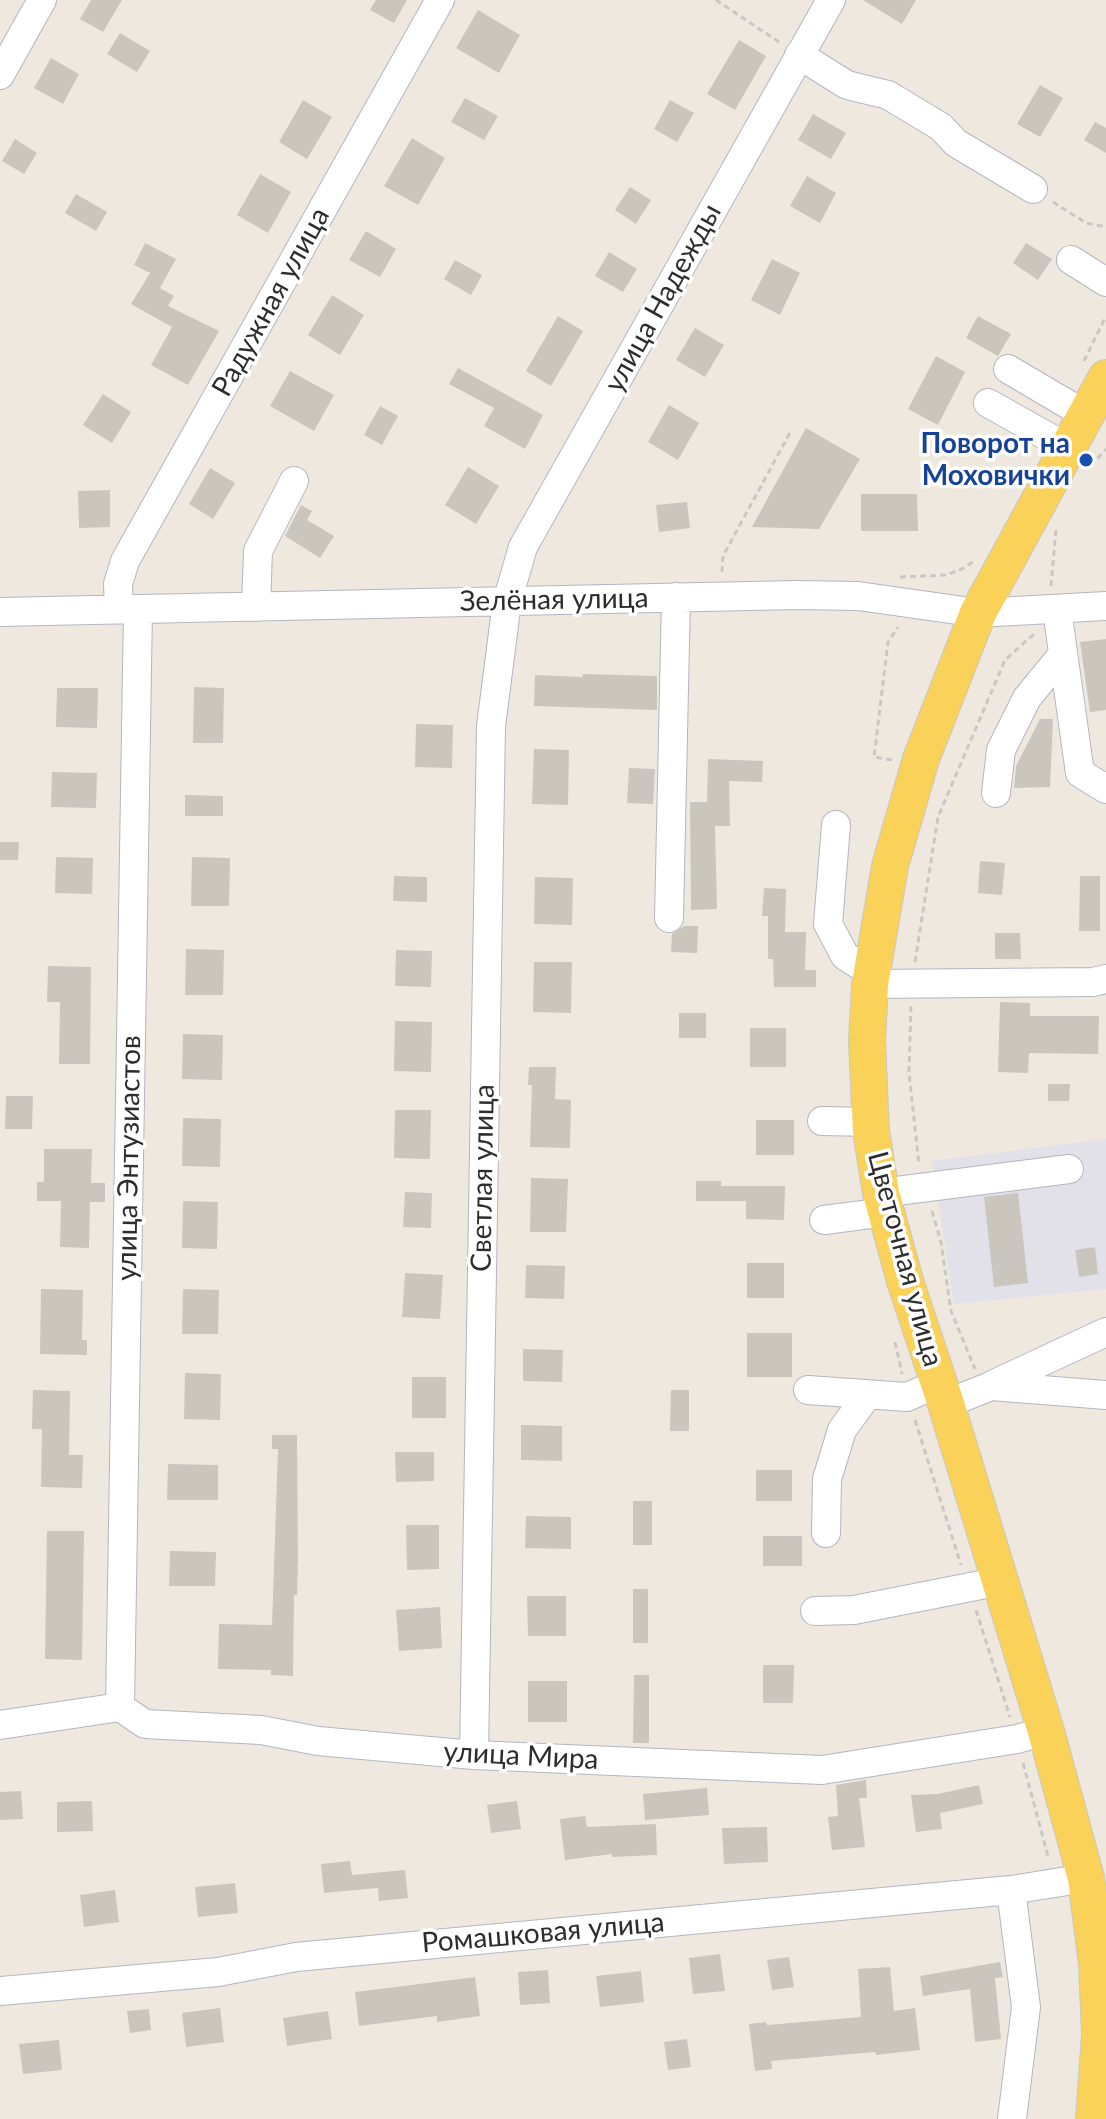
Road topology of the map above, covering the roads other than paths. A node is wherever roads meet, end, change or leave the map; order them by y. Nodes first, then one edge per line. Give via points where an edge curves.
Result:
1 (42, 0) edge
2 (440, 0) edge
3 (831, 0) edge
4 (799, 55) junction
5 (0, 75) edge
6 (1033, 189) road end
7 (1071, 260) dead end
8 (1106, 282) edge
9 (1008, 369) dead end
10 (1106, 378) edge
11 (988, 403) dead end
12 (1075, 408) junction
13 (1079, 458) junction
14 (294, 481) dead end
15 (676, 597) junction
16 (507, 602) junction
17 (1106, 606) edge
18 (256, 607) junction
19 (129, 609) junction
20 (1051, 610) junction
21 (0, 612) edge
22 (978, 613) junction
23 (1063, 654) junction
24 (1106, 789) edge
25 (996, 793) dead end
26 (836, 825) dead end
27 (669, 918) dead end
28 (871, 978) junction
29 (1106, 979) edge
30 (822, 1121) dead end
31 (871, 1122) junction
32 (1069, 1169) dead end
33 (883, 1202) junction
34 (824, 1220) dead end
35 (1106, 1332) edge
36 (987, 1387) junction
37 (808, 1390) dead end
38 (868, 1394) junction
39 (942, 1394) junction
40 (1106, 1395) edge
41 (826, 1533) dead end
42 (1001, 1581) junction
43 (815, 1611) dead end
44 (120, 1707) junction
45 (0, 1725) edge
46 (1046, 1731) junction
47 (474, 1755) junction
48 (1086, 1878) junction
49 (1011, 1890) junction
50 (0, 1991) edge
51 (1103, 2034) edge
52 (1012, 2119) edge
53 (1094, 2119) edge

1 - 5 street
2 - 19 street, Радужная улица via 125,561 118,584
3 - 4 street, улица Надежды
4 - 6 street via 847,85 888,95
4 - 16 street, улица Надежды via 523,547
7 - 8 street
9 - 12 street
10 - 12 main road, Цветочная улица
11 - 13 street
12 - 13 main road, Цветочная улица
13 - 22 main road, Цветочная улица
14 - 18 street via 258,551
15 - 16 street, Зелёная улица
15 - 22 street, Зелёная улица via 858,596
15 - 27 street
16 - 18 street, Зелёная улица
16 - 47 street, Светлая улица via 491,726
17 - 20 street, Зелёная улица
18 - 19 street, Зелёная улица
19 - 21 street, Зелёная улица
19 - 44 street, улица Энтузиастов
20 - 22 street, Зелёная улица
20 - 23 street
22 - 28 main road, Цветочная улица via 917,772 890,866
23 - 24 street via 1080,773
23 - 25 street via 1027,698 1001,750
26 - 28 street via 828,924 845,956
28 - 29 street via 912,983
28 - 31 main road, Цветочная улица
30 - 31 street
31 - 33 main road, Цветочная улица
32 - 33 street via 926,1188
33 - 34 street
33 - 39 main road, Цветочная улица
35 - 36 street
36 - 39 street
36 - 40 street
37 - 38 street
38 - 39 street
38 - 41 street via 842,1430 827,1479
39 - 42 main road, Цветочная улица
42 - 43 street via 854,1610
42 - 46 main road, Цветочная улица
44 - 45 street
44 - 47 street, улица Мира via 145,1724 261,1730 318,1741
46 - 47 street, улица Мира via 822,1770
46 - 48 main road, Цветочная улица
48 - 49 street, Ромашковая улица
48 - 51 main road, Цветочная улица
49 - 50 street, Ромашковая улица via 312,1955 218,1972
49 - 52 street via 1026,2007
51 - 53 main road, Цветочная улица

